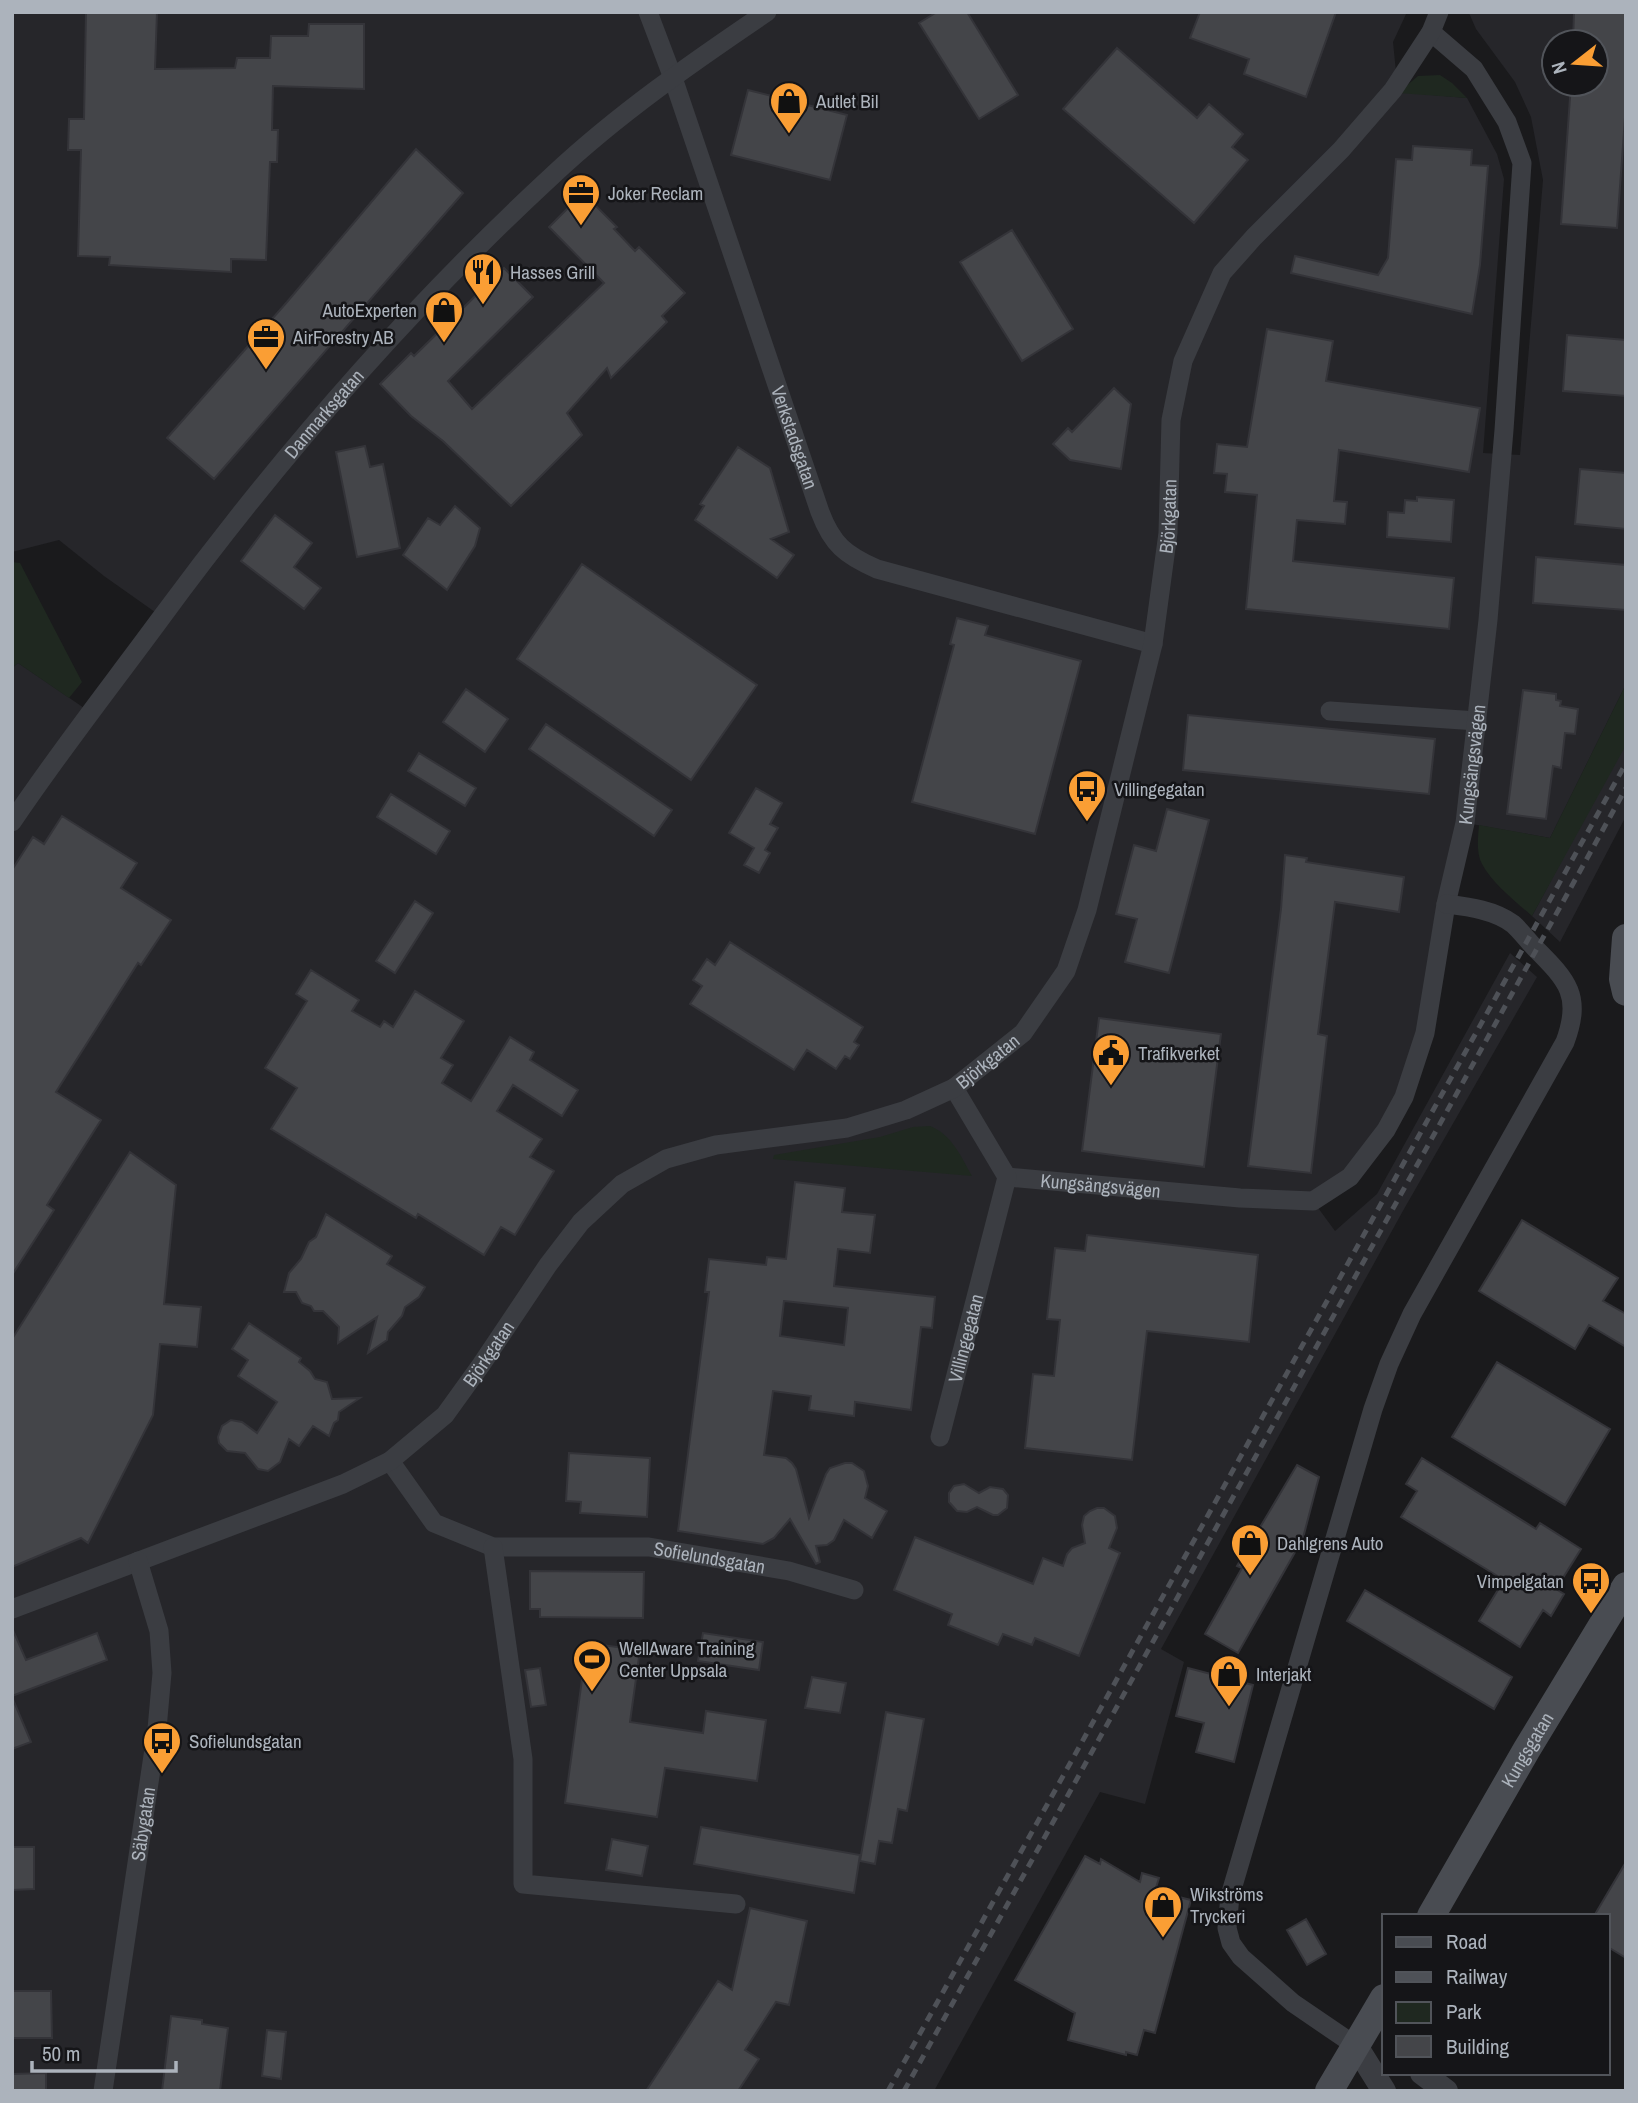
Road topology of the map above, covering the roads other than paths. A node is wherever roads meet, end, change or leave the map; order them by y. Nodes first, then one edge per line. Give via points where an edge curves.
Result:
1 (648, 12) edge
2 (767, 12) edge
3 (1439, 12) edge
4 (1432, 32) junction
5 (673, 78) junction
6 (1153, 644) junction
7 (1330, 711) dead end
8 (1477, 721) junction
9 (12, 822) edge
10 (1446, 904) junction
11 (1626, 939) edge
12 (1626, 992) edge
13 (954, 1088) junction
14 (1007, 1177) junction
15 (940, 1437) dead end
16 (390, 1461) junction
17 (493, 1547) junction
18 (138, 1560) junction
19 (1626, 1586) edge
20 (854, 1590) dead end
21 (12, 1609) edge
22 (736, 1904) dead end
23 (1433, 1914) edge
24 (1382, 2001) edge
25 (1356, 2046) junction
26 (1382, 2054) edge
27 (1425, 2075) edge
28 (103, 2091) edge
29 (1329, 2091) edge
30 (1384, 2091) edge
31 (1446, 2091) edge

1 - 5 street, Verkstadsgatan
2 - 5 street, Danmarksgatan
3 - 4 street
4 - 6 street, Björkgatan via 1393,90 1341,150 1222,273 1205,309 1183,361 1171,419 1168,533
4 - 8 street, Kungsängsvägen via 1475,69 1507,122 1522,163 1504,430
5 - 6 street, Verkstadsgatan via 833,540 843,551 877,569
5 - 9 street, Danmarksgatan via 554,174 332,402 175,598
6 - 13 street, Björkgatan via 1087,910 1066,971 1023,1033
7 - 8 street
8 - 10 street, Kungsängsvägen via 1465,822
10 - 14 street, Kungsängsvägen via 1425,1033 1404,1097 1386,1130 1350,1177 1313,1201
10 - 25 street via 1480,909 1513,924 1560,973 1573,1003 1573,1022 1389,1364 1227,1912 1231,1943 1241,1957 1293,2003
11 - 12 main road
13 - 14 street
13 - 16 street, Björkgatan via 906,1110 847,1128 716,1145 666,1159 622,1184 581,1222 444,1415
14 - 15 street, Villingegatan
16 - 17 street, Sofielundsgatan via 434,1524
16 - 18 street, Björkgatan via 344,1484
17 - 20 street, Sofielundsgatan via 649,1547 789,1571
17 - 22 street via 523,1759 523,1884
18 - 21 street, Björkgatan
18 - 28 street, Säbygatan via 159,1631 162,1673
19 - 23 main road, Kungsgatan
24 - 25 main road
25 - 26 street
25 - 29 main road
25 - 30 street
27 - 31 street

